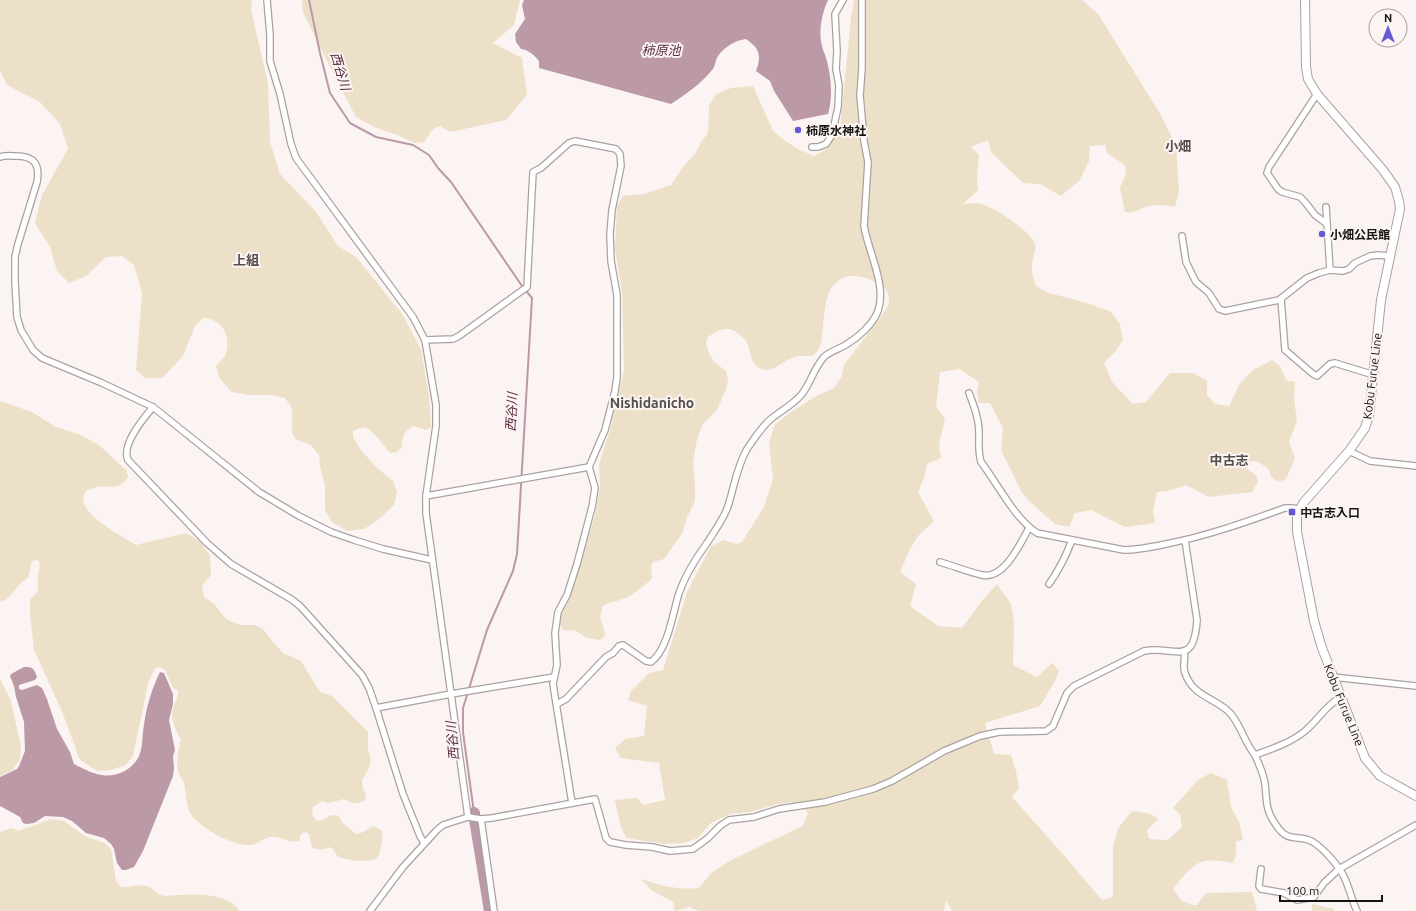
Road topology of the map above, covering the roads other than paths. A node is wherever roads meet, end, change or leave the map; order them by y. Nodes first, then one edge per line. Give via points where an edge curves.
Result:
1 (267, 0) edge
2 (843, 0) edge
3 (862, 0) edge
4 (1304, 0) edge
5 (1317, 94) junction
6 (812, 147) dead end
7 (0, 157) edge
8 (1326, 207) dead end
9 (1327, 224) junction
10 (1182, 236) dead end
11 (1390, 256) junction
12 (1330, 270) junction
13 (1282, 299) junction
14 (425, 340) junction
15 (1374, 375) junction
16 (969, 393) dead end
17 (152, 407) junction
18 (1348, 451) junction
19 (1416, 466) edge
20 (589, 467) junction
21 (426, 496) junction
22 (1299, 509) junction
23 (1029, 528) junction
24 (1072, 540) junction
25 (1185, 540) junction
26 (432, 560) junction
27 (940, 562) dead end
28 (1049, 584) dead end
29 (1184, 652) junction
30 (554, 677) junction
31 (1333, 677) junction
32 (1416, 686) edge
33 (451, 694) junction
34 (1341, 697) junction
35 (557, 704) junction
36 (376, 708) junction
37 (1255, 755) junction
38 (1416, 796) edge
39 (572, 803) junction
40 (468, 817) junction
41 (480, 819) junction
42 (1416, 825) edge
43 (424, 843) junction
44 (1261, 869) dead end
45 (1339, 869) junction
46 (370, 911) edge
47 (494, 911) edge
48 (1357, 911) edge

1 - 14 street via 270,61 296,158 413,317
2 - 6 street via 835,14 838,107 832,135 826,144
3 - 35 street via 860,94 868,162 864,226 880,291 878,312 859,335 824,357 802,394 771,419 747,449 727,508 679,592 665,642 655,659 646,661 623,645 619,646 566,699
4 - 5 main road, Kobu Furue Line via 1306,67 1308,79
5 - 9 street via 1267,173 1278,189 1300,197 1311,211
5 - 11 main road, Kobu Furue Line via 1396,187 1400,209
7 - 17 street via 27,157 36,163 39,172 15,257 17,317 26,340 42,358
8 - 9 street
9 - 12 street
10 - 13 street via 1186,262 1196,282 1209,293 1219,309 1225,311
11 - 12 street via 1370,256 1349,269
11 - 15 main road, Kobu Furue Line via 1381,300
12 - 13 street via 1307,278
13 - 15 street via 1285,350 1313,374 1317,376 1330,364 1336,363
14 - 20 street via 453,339 459,336 525,289 533,172 575,141 616,149 620,154 621,166 610,234 611,261 617,295 617,377 605,430
14 - 21 street via 436,405 436,426
15 - 18 main road, Kobu Furue Line via 1367,422
16 - 23 street via 976,412 980,462
17 - 26 street via 259,492 299,516 332,532 382,549
17 - 36 street via 130,441 126,452 128,460 207,543 231,564 300,606 362,676
18 - 19 street via 1370,460
18 - 22 main road, Kobu Furue Line
20 - 21 street
20 - 30 street via 595,488 592,507 569,589 558,612 555,633 557,665
21 - 26 street
22 - 25 street via 1285,508 1214,533
22 - 31 main road, Kobu Furue Line via 1297,532 1314,621
23 - 24 street via 1037,533
23 - 27 street via 1004,567 996,573 983,576
24 - 25 street via 1124,550
24 - 28 street
25 - 29 street via 1197,620 1192,643
26 - 33 street
29 - 37 street via 1183,666 1190,682 1204,697 1230,713
29 - 39 street via 1144,650 1074,686 1067,693 1053,726 1046,731 999,732 980,736 944,751 873,789 825,802 729,820 693,849 670,851 610,842 606,838 595,799
30 - 33 street
30 - 35 street
31 - 32 street
31 - 34 main road, Kobu Furue Line
33 - 36 street
33 - 40 street
34 - 37 street via 1332,702 1298,736
34 - 38 main road, Kobu Furue Line via 1365,758 1372,768 1380,776
35 - 39 street
36 - 43 street via 403,794
37 - 45 street via 1264,778 1266,806 1276,826 1290,837 1312,841
39 - 41 street
40 - 41 street
40 - 43 street via 443,825
41 - 47 street
42 - 45 street
43 - 46 street
44 - 45 street via 1261,889 1284,893 1297,900 1314,897
45 - 48 street

